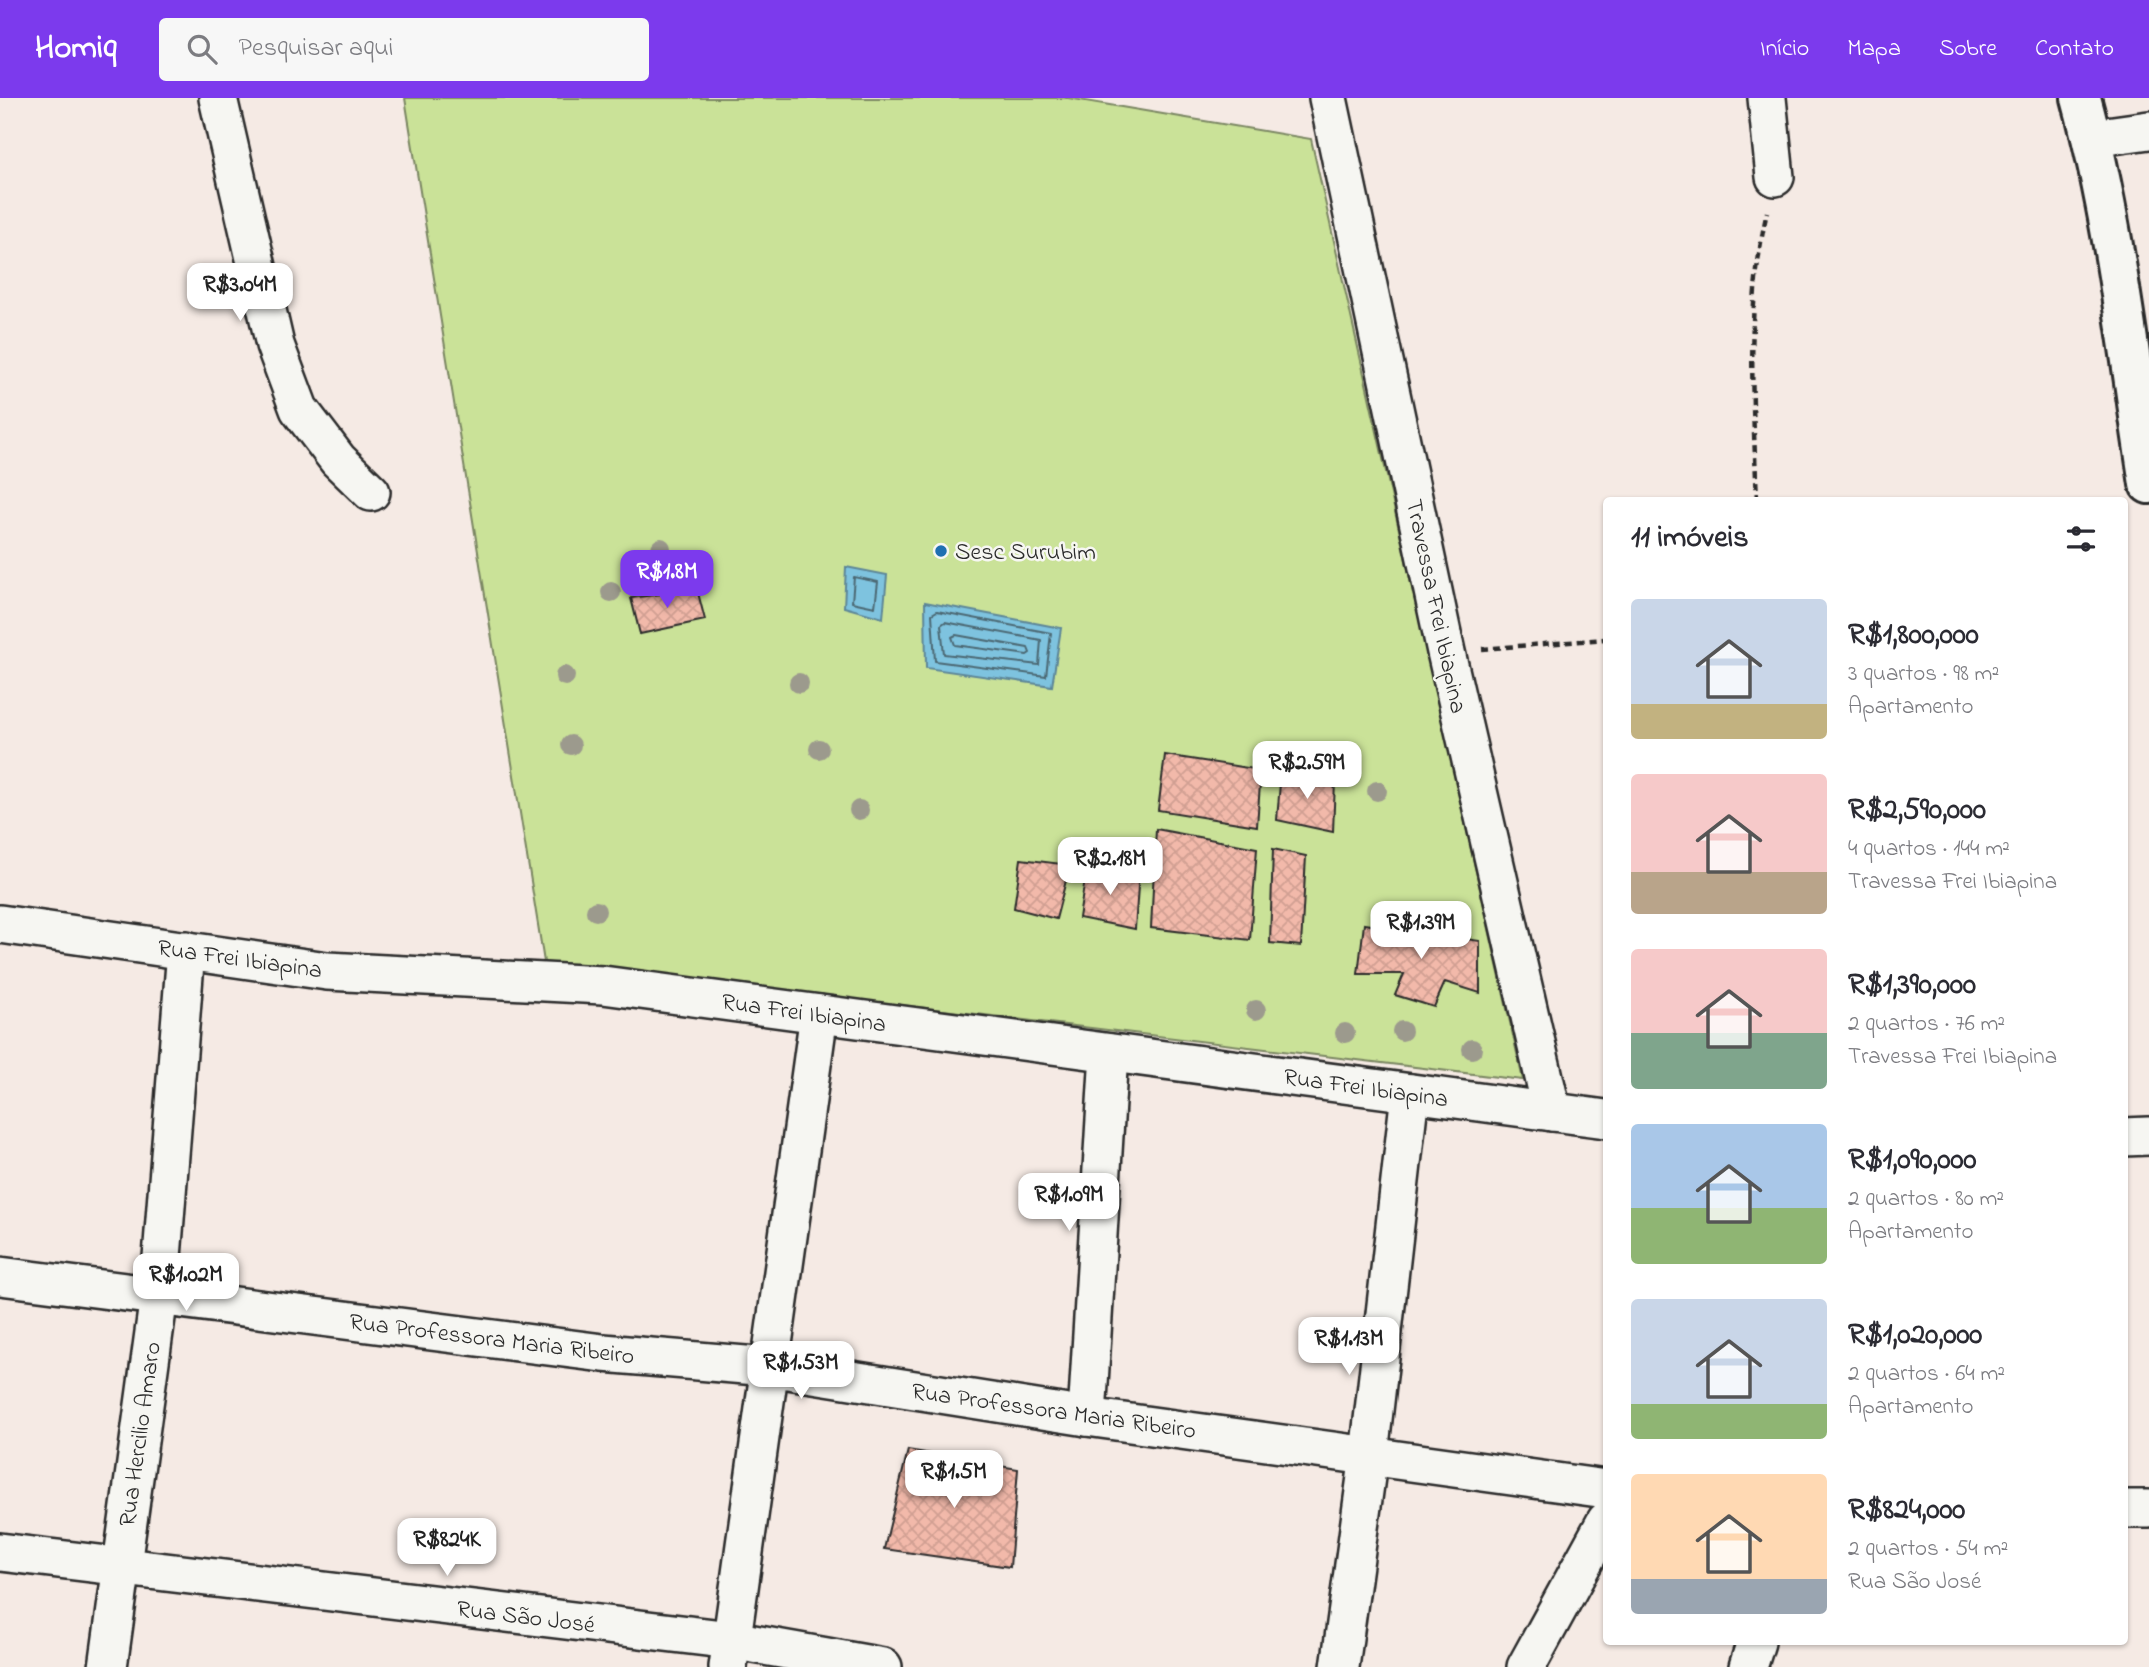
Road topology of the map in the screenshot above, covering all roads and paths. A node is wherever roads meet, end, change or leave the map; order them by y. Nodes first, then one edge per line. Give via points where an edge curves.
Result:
1 (218, 98) edge
2 (1328, 98) edge
3 (1767, 98) edge
4 (2081, 98) edge
5 (2149, 130) edge
6 (2092, 138) junction
7 (1775, 177) joint
8 (2149, 484) edge
9 (371, 492) dead end
10 (1757, 497) edge
11 (1603, 639) edge
12 (1446, 652) junction
13 (0, 924) edge
14 (186, 950) junction
15 (819, 1014) junction
16 (1109, 1052) junction
17 (1410, 1093) junction
18 (1552, 1112) junction
19 (1603, 1119) edge
20 (2149, 1136) edge
21 (2128, 1137) edge
22 (0, 1276) edge
23 (159, 1296) junction
24 (769, 1367) junction
25 (1087, 1417) junction
26 (1369, 1455) junction
27 (1603, 1489) edge
28 (2128, 1509) edge
29 (2149, 1509) edge
30 (1603, 1526) edge
31 (0, 1552) edge
32 (120, 1568) junction
33 (1755, 1645) edge
34 (729, 1654) edge
35 (108, 1667) edge
36 (883, 1667) edge
37 (1340, 1667) edge
38 (1526, 1667) edge
39 (1748, 1667) edge

1 - 9 street via 275,345 299,410 338,460
2 - 12 street, Travessa Frei Ibiapina
3 - 7 street
4 - 6 main road
5 - 6 street
6 - 8 main road
7 - 10 path via 1754,270
11 - 12 path
12 - 18 street, Travessa Frei Ibiapina
13 - 14 street, Rua Frei Ibiapina
14 - 15 street, Rua Frei Ibiapina via 327,971 603,985
14 - 23 street, Rua Hercilio Amaro
15 - 16 street, Rua Frei Ibiapina
15 - 24 street
16 - 17 street, Rua Frei Ibiapina
16 - 25 street
17 - 18 street, Rua Frei Ibiapina
17 - 26 street
18 - 19 street, Rua Frei Ibiapina
20 - 21 street
22 - 23 street, Rua Professora Maria Ribeiro
23 - 24 street, Rua Professora Maria Ribeiro via 603,1353
23 - 32 street, Rua Hercilio Amaro
24 - 25 street, Rua Professora Maria Ribeiro
24 - 34 street
25 - 26 street, Rua Professora Maria Ribeiro
26 - 27 street, Rua Professora Maria Ribeiro
26 - 37 street
28 - 29 street
30 - 38 street
31 - 32 street, Rua São José
32 - 34 street, Rua São José
32 - 35 street, Rua Hercilio Amaro
33 - 39 street
34 - 36 street, Rua São José

